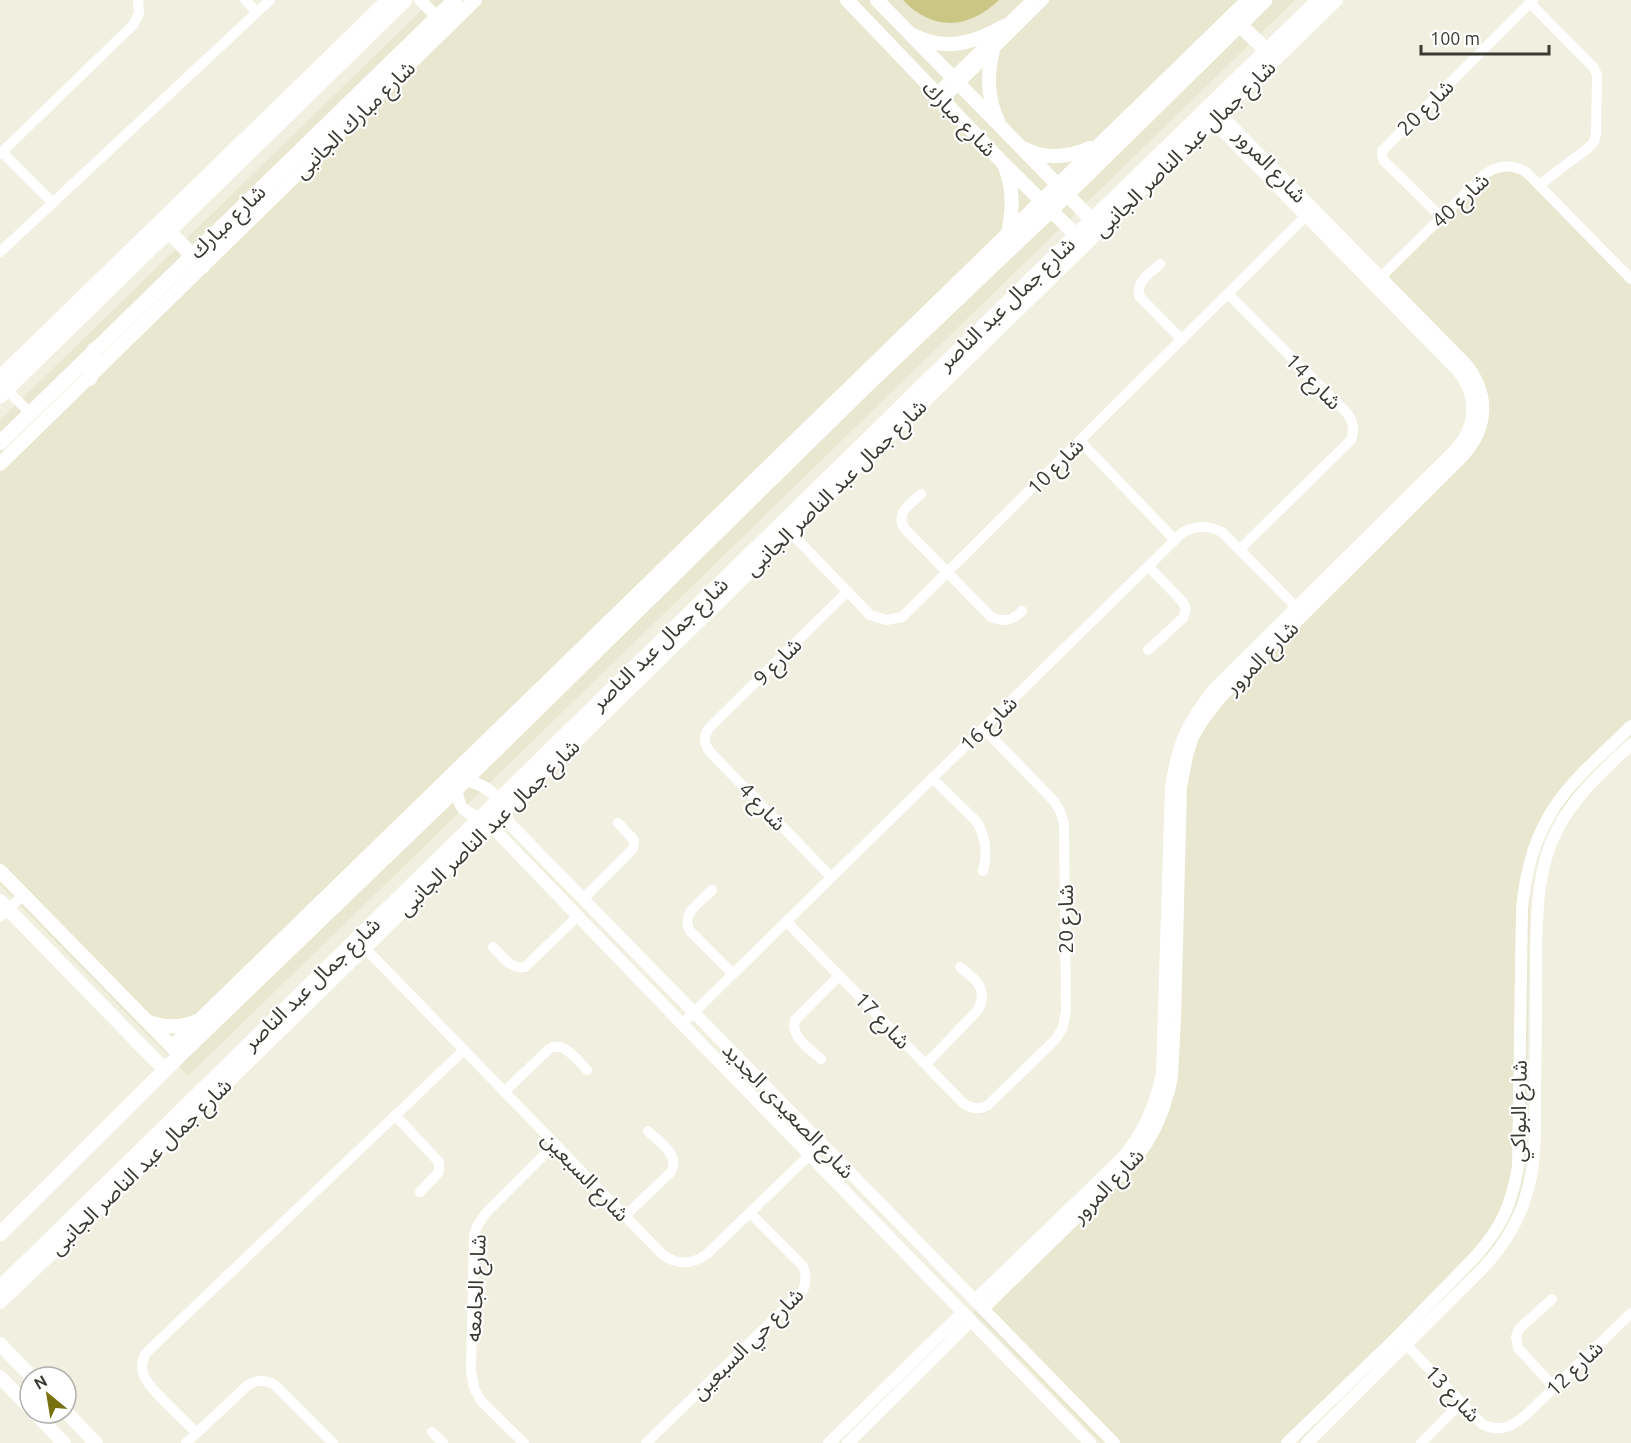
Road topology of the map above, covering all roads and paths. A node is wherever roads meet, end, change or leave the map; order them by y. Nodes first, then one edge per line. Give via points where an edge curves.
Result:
1 (138, 0) edge
2 (245, 0) edge
3 (270, 0) edge
4 (388, 0) edge
5 (405, 0) edge
6 (420, 0) edge
7 (475, 0) edge
8 (847, 0) edge
9 (877, 0) edge
10 (1031, 0) edge
11 (1044, 0) edge
12 (1248, 0) edge
13 (1265, 0) edge
14 (1319, 0) edge
15 (1336, 0) edge
16 (449, 2) edge
17 (1532, 2) edge
18 (257, 12) junction
19 (437, 17) junction
20 (1240, 25) junction
21 (1007, 29) junction
22 (908, 32) junction
23 (993, 50) junction
24 (1267, 51) junction
25 (956, 81) junction
26 (940, 97) junction
27 (1157, 97) junction
28 (1212, 112) junction
29 (1000, 126) junction
30 (1102, 141) junction
31 (330, 143) junction
32 (1020, 147) junction
33 (298, 151) junction
34 (1, 153) edge
35 (1003, 163) junction
36 (1539, 185) junction
37 (1062, 189) junction
38 (53, 203) junction
39 (1046, 205) junction
40 (1310, 212) junction
41 (1441, 218) junction
42 (1092, 219) junction
43 (168, 231) junction
44 (1008, 233) junction
45 (1081, 239) junction
46 (0, 252) edge
47 (192, 255) junction
48 (1160, 264) dead end
49 (203, 266) junction
50 (1631, 279) edge
51 (1377, 281) junction
52 (1228, 294) junction
53 (1182, 340) junction
54 (94, 350) junction
55 (90, 378) junction
56 (2, 386) edge
57 (859, 386) junction
58 (30, 413) junction
59 (1080, 441) junction
60 (0, 443) edge
61 (0, 464) edge
62 (921, 494) dead end
63 (790, 532) junction
64 (1175, 540) junction
65 (1240, 549) junction
66 (1148, 566) junction
67 (948, 573) junction
68 (848, 591) junction
69 (1022, 610) dead end
70 (1300, 611) junction
71 (1148, 650) dead end
72 (560, 677) junction
73 (1631, 726) edge
74 (983, 728) junction
75 (707, 731) joint
76 (1631, 744) edge
77 (932, 778) junction
78 (461, 784) junction
79 (501, 806) junction
80 (485, 822) junction
81 (618, 823) dead end
82 (0, 871) edge
83 (983, 871) dead end
84 (831, 877) junction
85 (712, 890) dead end
86 (23, 895) junction
87 (583, 899) junction
88 (404, 901) junction
89 (3, 909) edge
90 (578, 916) junction
91 (786, 921) junction
92 (364, 947) junction
93 (493, 947) dead end
94 (282, 949) junction
95 (960, 967) dead end
96 (733, 974) junction
97 (839, 976) junction
98 (312, 990) junction
99 (693, 1012) junction
100 (202, 1019) junction
101 (147, 1022) junction
102 (681, 1024) junction
103 (464, 1050) junction
104 (180, 1054) junction
105 (821, 1059) dead end
106 (926, 1064) junction
107 (165, 1070) junction
108 (587, 1070) dead end
109 (504, 1092) junction
110 (984, 1107) joint
111 (395, 1116) junction
112 (648, 1131) dead end
113 (822, 1143) junction
114 (555, 1144) junction
115 (810, 1155) junction
116 (420, 1192) dead end
117 (750, 1213) junction
118 (625, 1216) junction
119 (76, 1221) junction
120 (2, 1228) edge
121 (0, 1288) edge
122 (1551, 1299) dead end
123 (0, 1302) edge
124 (979, 1305) junction
125 (963, 1312) junction
126 (1631, 1313) edge
127 (971, 1322) junction
128 (1402, 1340) junction
129 (0, 1344) edge
130 (1034, 1361) junction
131 (20, 1365) edge
132 (1022, 1373) junction
133 (0, 1377) edge
134 (1554, 1387) junction
135 (18, 1396) edge
136 (1461, 1403) junction
137 (1516, 1423) joint
138 (78, 1424) edge
139 (47, 1425) edge
140 (432, 1432) dead end
141 (197, 1433) junction
142 (840, 1441) edge
143 (64, 1443) edge
144 (96, 1443) edge
145 (186, 1443) edge
146 (333, 1443) edge
147 (443, 1443) edge
148 (524, 1443) edge
149 (646, 1443) edge
150 (1090, 1443) edge
151 (1114, 1443) edge
152 (1287, 1443) edge
153 (1306, 1443) edge
154 (1421, 1443) edge

1 - 34 street via 139,14 133,25
2 - 18 street
3 - 18 street
4 - 56 main road
5 - 43 main road, شارع مبارك
6 - 19 street
7 - 31 main road, شارع مبارك الجانبى
8 - 26 main road, شارع مبارك
9 - 22 main road, شارع مبارك
10 - 21 street
11 - 21 street
12 - 27 main road
13 - 20 main road, شارع جمال عبد الناصر
14 - 24 main road, شارع جمال عبد الناصر
15 - 28 main road, شارع جمال عبد الناصر الجانبى
16 - 19 main road, شارع مبارك
17 - 36 street via 1597,75 1594,142
17 - 41 street, شارع 20 via 1382,151 1383,159
18 - 38 street
19 - 33 main road, شارع مبارك
20 - 24 main road
20 - 27 main road, شارع جمال عبد الناصر
21 - 22 main road via 974,41 951,44 929,41
21 - 23 street
21 - 25 street
22 - 25 main road, شارع مبارك
23 - 25 street
23 - 29 main road via 988,83
24 - 28 main road, شارع جمال عبد الناصر
25 - 26 street
25 - 29 main road, شارع مبارك
26 - 35 main road, شارع مبارك
27 - 30 main road
27 - 37 main road, شارع جمال عبد الناصر
28 - 40 street, شارع المرور
28 - 42 main road, شارع جمال عبد الناصر
28 - 45 main road, شارع جمال عبد الناصر الجانبى
29 - 32 main road, شارع مبارك
30 - 32 main road via 1080,153 1062,156 1043,156
30 - 37 main road
31 - 33 main road
31 - 49 main road, شارع مبارك الجانبى
32 - 37 main road, شارع مبارك
33 - 47 main road, شارع مبارك
34 - 38 street
35 - 39 main road, شارع مبارك
35 - 44 main road via 1012,202
36 - 41 street, شارع 40 via 1521,169 1496,168
36 - 50 street, شارع 40
37 - 39 main road, شارع جمال عبد الناصر
37 - 42 main road, شارع مبارك
38 - 46 street
39 - 44 main road
39 - 45 main road, شارع مبارك
39 - 57 main road, شارع جمال عبد الناصر
40 - 51 street, شارع المرور
40 - 52 street, شارع 10
41 - 51 street, شارع 40
42 - 45 main road, شارع جمال عبد الناصر
43 - 47 main road
43 - 56 main road, شارع مبارك
44 - 57 main road
45 - 63 main road, شارع جمال عبد الناصر الجانبى
45 - 79 main road, شارع جمال عبد الناصر
47 - 49 main road
47 - 54 main road, شارع مبارك
48 - 53 street via 1141,281 1139,296
49 - 55 main road, شارع مبارك الجانبى
51 - 70 street, شارع المرور via 1463,377 1472,399 1472,422 1456,449
52 - 53 street, شارع 10
52 - 65 street, شارع 14 via 1346,412 1353,430 1351,440
53 - 59 street, شارع 10
54 - 55 main road
54 - 58 main road, شارع مبارك
55 - 61 main road, شارع مبارك الجانبى
56 - 58 street
57 - 72 main road, شارع جمال عبد الناصر
58 - 60 main road, شارع مبارك
59 - 64 street
59 - 67 street, شارع 10
62 - 67 street via 904,510 901,522
63 - 68 street, شارع 10
63 - 79 main road, شارع جمال عبد الناصر الجانبى
64 - 65 street, شارع 16 via 1188,530 1207,527 1222,532
64 - 66 street, شارع 16
65 - 70 street, شارع 16
66 - 71 street via 1186,609 1183,618
66 - 74 street, شارع 16
67 - 68 street, شارع 10 via 906,614 892,620 870,615
67 - 69 street via 991,617 1004,621
68 - 75 street, شارع 9
70 - 124 street, شارع المرور via 1214,689 1180,743 1170,806 1174,851 1170,1020 1160,1085 1149,1116 1122,1158
72 - 78 main road, شارع جمال عبد الناصر
72 - 94 main road
73 - 128 street, شارع البواكي via 1555,807 1528,866 1522,909 1518,1167 1505,1216 1486,1245
74 - 77 street, شارع 16
74 - 110 street, شارع 20 via 1054,801 1062,817 1066,1010 1056,1039
75 - 84 street, شارع 4 via 708,750
76 - 128 street, شارع البواكي via 1577,797 1556,831 1542,869 1537,909 1533,1151 1522,1206 1494,1256
77 - 83 street via 977,822 986,847
77 - 84 street, شارع 16
78 - 79 street, شارع الصعيدى الجديد via 487,788
78 - 80 street, شارع الصعيدى الجديد via 461,807
78 - 94 main road, شارع جمال عبد الناصر
79 - 80 main road, شارع جمال عبد الناصر
79 - 87 street, شارع الصعيدى الجديد via 510,824
80 - 88 main road, شارع جمال عبد الناصر
80 - 90 street, شارع الصعيدى الجديد
81 - 87 street via 634,840 633,849
82 - 86 main road
84 - 91 street, شارع 16
85 - 96 street via 690,911 687,925
86 - 89 street
86 - 101 main road
87 - 99 street, شارع الصعيدى الجديد
88 - 92 main road, شارع جمال عبد الناصر الجانبى
88 - 98 main road, شارع جمال عبد الناصر
89 - 107 main road
90 - 93 street via 525,967 511,965
90 - 102 street, شارع الصعيدى الجديد
91 - 96 street, شارع 16
91 - 97 street, شارع 17
92 - 98 main road, شارع جمال عبد الناصر الجانبى
92 - 103 street, شارع السبعين
94 - 100 main road
94 - 104 main road, شارع جمال عبد الناصر
95 - 106 street via 980,985 980,1005
96 - 99 street, شارع 16
97 - 105 street via 794,1023 797,1036
97 - 106 street, شارع 17
98 - 119 main road, شارع جمال عبد الناصر
99 - 102 street, شارع 16
99 - 113 street, شارع الصعيدى الجديد
100 - 101 main road via 181,1026
100 - 104 main road via 177,1043
101 - 104 main road
102 - 115 street, شارع الصعيدى الجديد
103 - 109 street, شارع السبعين
103 - 111 street
104 - 107 main road, شارع جمال عبد الناصر
106 - 110 street, شارع 17 via 968,1106
107 - 120 main road, شارع جمال عبد الناصر
108 - 109 street via 564,1047 554,1046
109 - 114 street, شارع السبعين
111 - 116 street via 439,1162 439,1172
111 - 141 street via 146,1353 142,1369 146,1381
112 - 118 street via 672,1155 674,1167
113 - 115 street, شارع السبعين
113 - 124 street, شارع الصعيدى الجديد
114 - 118 street, شارع السبعين
114 - 148 street, شارع الجامعه via 486,1213 474,1236 472,1380 481,1401
115 - 117 street, شارع السبعين
115 - 125 street, شارع الصعيدى الجديد
117 - 118 street, شارع السبعين via 706,1254 683,1263 662,1254
117 - 149 street, شارع حي السبعين via 802,1265 805,1287
119 - 121 main road, شارع جمال عبد الناصر
119 - 123 main road, شارع جمال عبد الناصر الجانبى
122 - 134 street via 1520,1329 1516,1341
124 - 130 street, شارع الصعيدى الجديد
125 - 127 street, شارع الصعيدى الجديد
125 - 142 street
126 - 134 street, شارع 12
127 - 132 street, شارع الصعيدى الجديد
127 - 142 street
128 - 136 street, شارع 13
128 - 152 street, شارع البواكي
128 - 153 street, شارع البواكي
129 - 131 main road
130 - 132 street
130 - 151 street, شارع الصعيدى الجديد
132 - 150 street, شارع الصعيدى الجديد
133 - 135 main road
134 - 137 street, شارع 12
136 - 137 street, شارع 13 via 1487,1427 1505,1428
136 - 154 street
138 - 144 main road
139 - 143 main road
140 - 147 street
141 - 145 street
141 - 146 street via 248,1385 264,1381 275,1385

